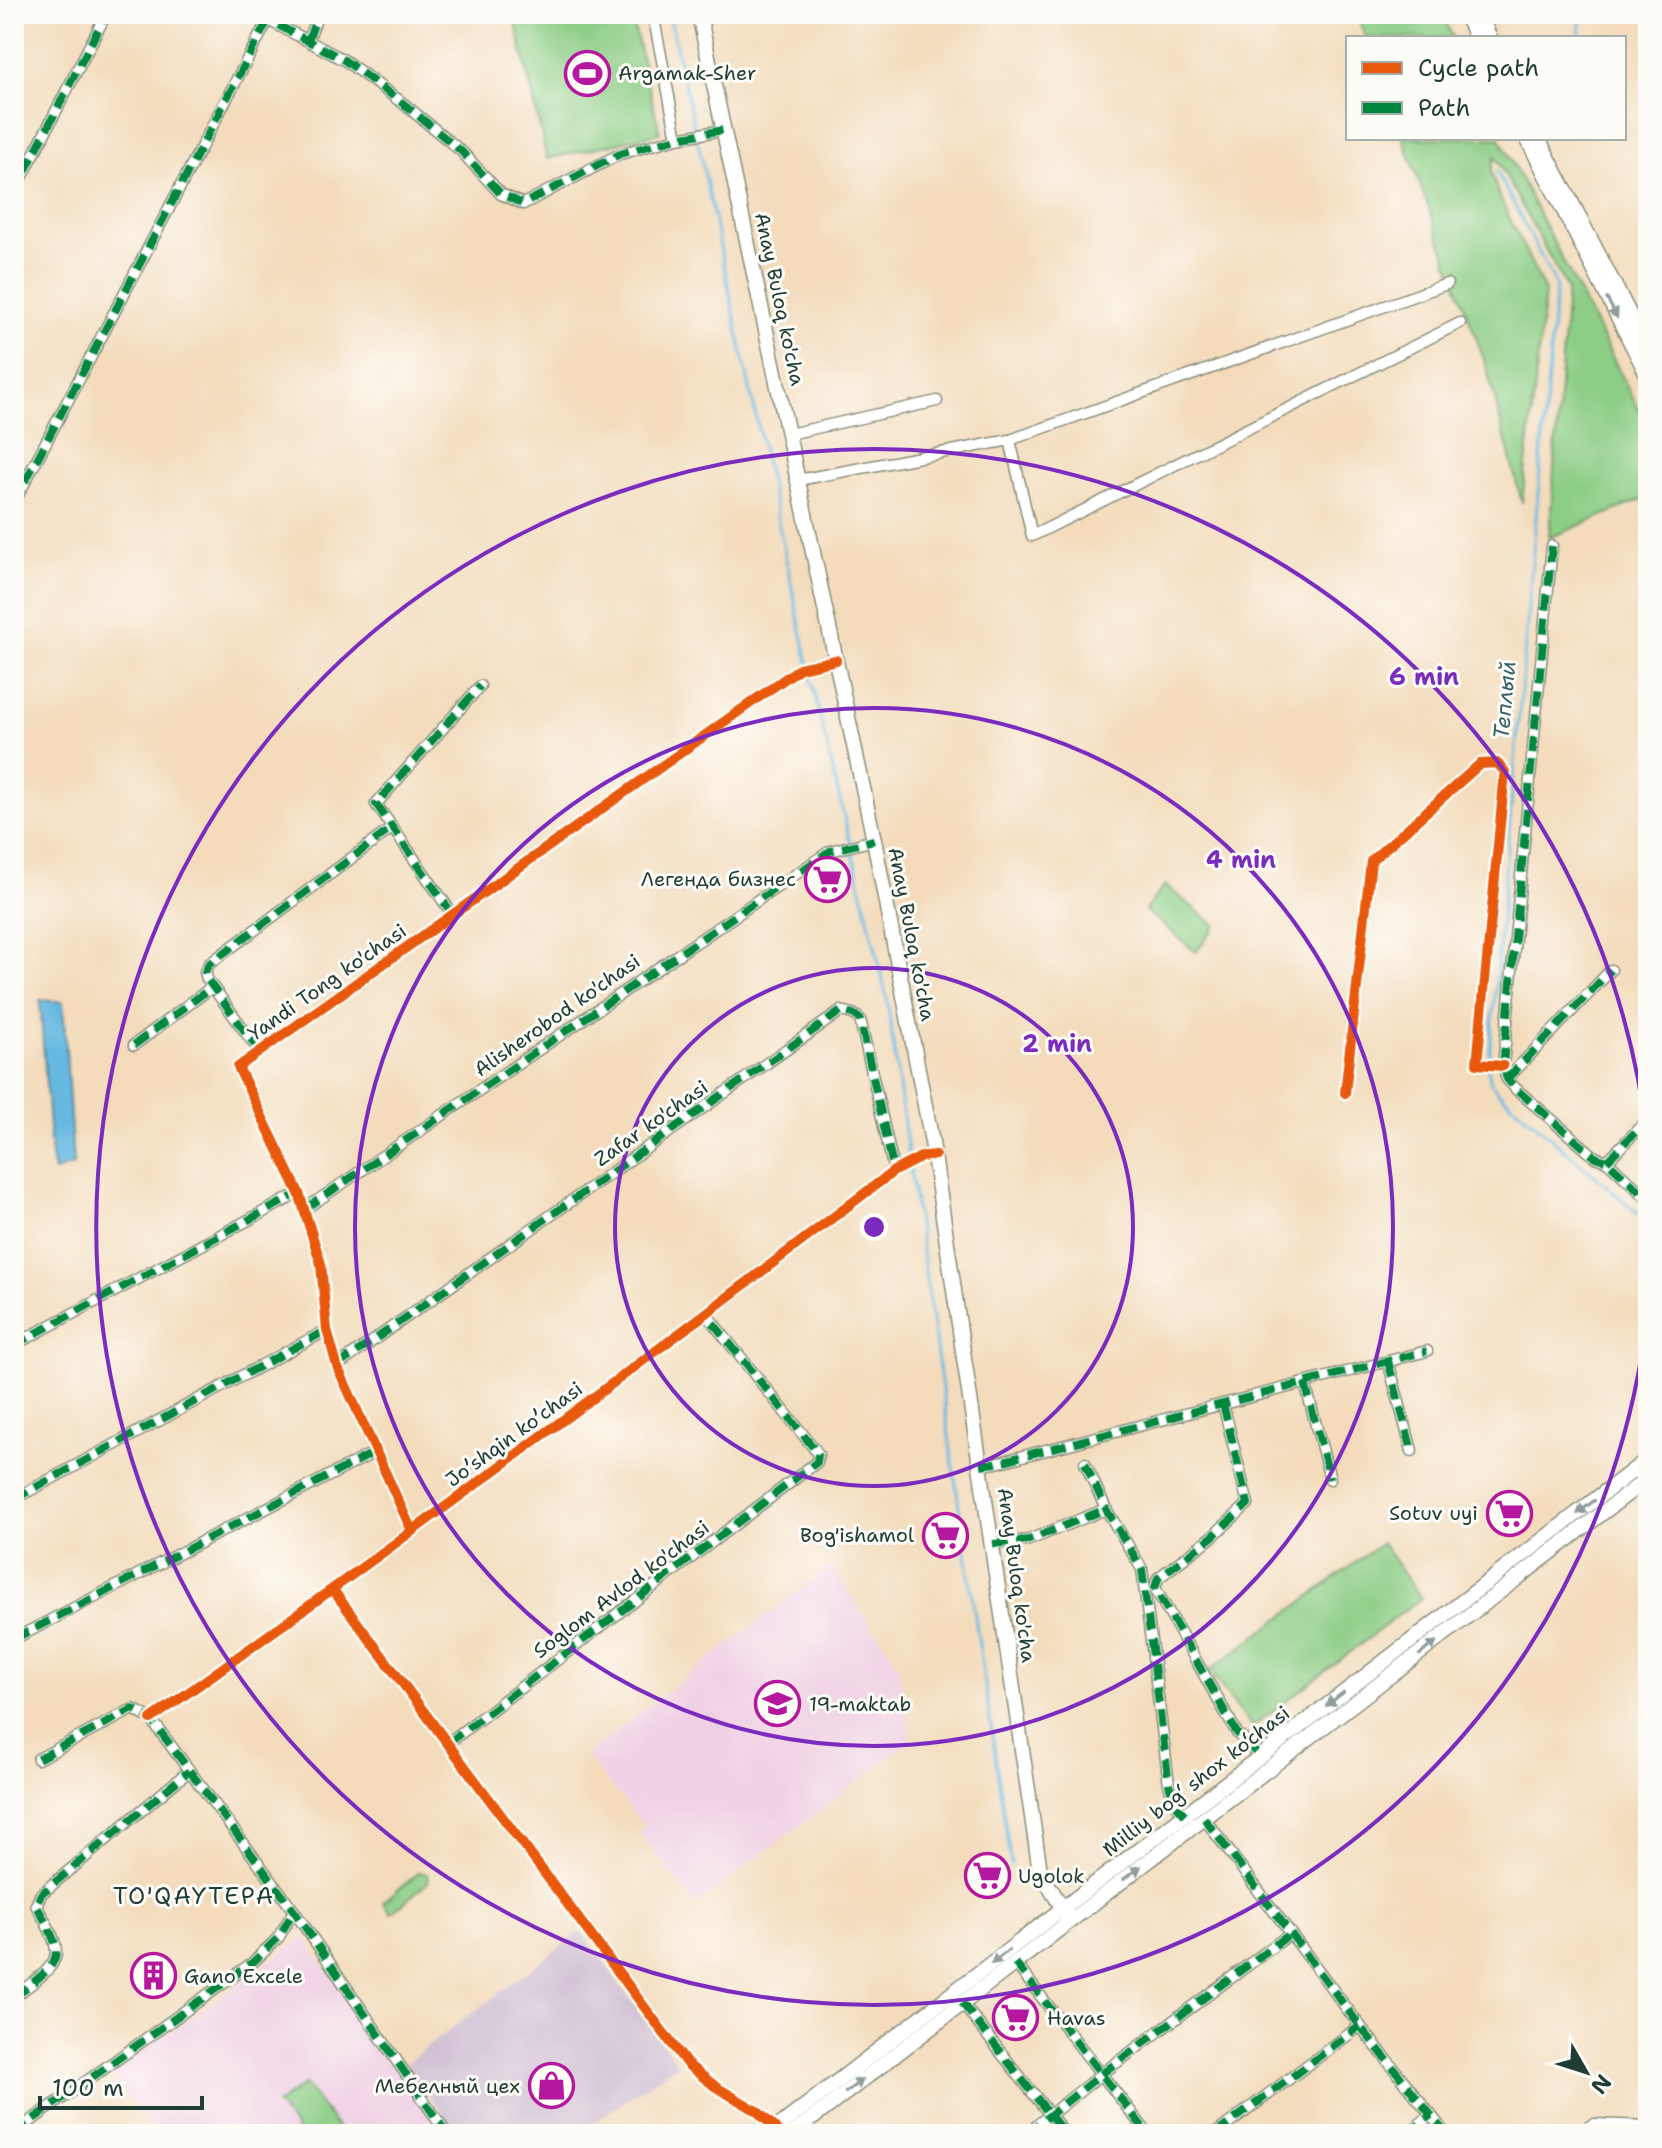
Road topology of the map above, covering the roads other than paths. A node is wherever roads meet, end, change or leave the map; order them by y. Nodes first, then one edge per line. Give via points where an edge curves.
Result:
1 (106, 14) edge
2 (257, 14) edge
3 (318, 14) edge
4 (653, 14) edge
5 (699, 14) edge
6 (1465, 14) edge
7 (1479, 14) edge
8 (268, 20) junction
9 (1476, 36) edge
10 (1489, 36) edge
11 (308, 40) junction
12 (724, 130) junction
13 (677, 138) junction
14 (1528, 140) edge
15 (1539, 140) edge
16 (14, 193) edge
17 (1447, 284) dead end
18 (1460, 323) dead end
19 (1648, 350) edge
20 (1648, 376) edge
21 (937, 401) dead end
22 (789, 434) junction
23 (1010, 440) junction
24 (798, 480) junction
25 (14, 503) edge
26 (1552, 546) dead end
27 (830, 661) junction
28 (480, 686) dead end
29 (392, 828) junction
30 (868, 841) junction
31 (453, 915) junction
32 (1611, 970) dead end
33 (212, 987) junction
34 (134, 1045) dead end
35 (260, 1052) junction
36 (1503, 1066) junction
37 (1507, 1079) junction
38 (1345, 1093) dead end
39 (1648, 1119) edge
40 (928, 1156) junction
41 (1607, 1161) junction
42 (894, 1171) junction
43 (299, 1193) junction
44 (1648, 1199) edge
45 (305, 1209) junction
46 (706, 1314) junction
47 (327, 1330) junction
48 (14, 1345) edge
49 (1427, 1351) dead end
50 (1388, 1361) junction
51 (337, 1366) junction
52 (1305, 1383) junction
53 (1223, 1404) junction
54 (1412, 1451) dead end
55 (375, 1452) junction
56 (1648, 1459) edge
57 (1085, 1463) dead end
58 (981, 1465) junction
59 (1648, 1478) edge
60 (1330, 1479) dead end
61 (14, 1499) edge
62 (1106, 1509) junction
63 (412, 1531) junction
64 (993, 1544) junction
65 (333, 1590) junction
66 (14, 1639) edge
67 (1378, 1667) junction
68 (1388, 1679) junction
69 (151, 1719) junction
70 (448, 1743) junction
71 (1260, 1757) junction
72 (38, 1759) dead end
73 (189, 1771) junction
74 (1185, 1815) junction
75 (1204, 1818) junction
76 (294, 1911) junction
77 (1066, 1915) junction
78 (1290, 1934) junction
79 (1015, 1963) junction
80 (14, 1997) edge
81 (962, 2003) junction
82 (1360, 2026) junction
83 (1100, 2075) junction
84 (1431, 2115) junction
85 (1051, 2116) junction
86 (1648, 2126) edge
87 (772, 2132) edge
88 (14, 2133) edge
89 (447, 2134) edge
90 (792, 2134) edge
91 (1026, 2134) edge
92 (1065, 2134) edge
93 (1148, 2134) edge
94 (1215, 2134) edge
95 (1407, 2134) edge
96 (1446, 2134) edge
97 (1576, 2134) edge

1 - 16 street
2 - 8 street
3 - 11 street
4 - 13 street
5 - 12 main road, Anay Buloq ko'cha
6 - 9 main road
7 - 10 main road
8 - 11 street
8 - 25 street
11 - 13 street via 404,104 461,151 501,194 523,204 620,154
12 - 13 street
12 - 22 main road, Anay Buloq ko'cha
14 -> 20 main road
15 - 19 main road
17 - 23 street
18 - 23 street via 1032,536
21 - 22 street
22 - 24 main road, Anay Buloq ko'cha
23 - 24 street
24 - 27 main road, Anay Buloq ko'cha
26 - 36 street
27 - 30 main road, Anay Buloq ko'cha
27 - 31 street, Yandi Tong ko'chasi via 804,665
28 - 29 street via 376,804
29 - 31 street
29 - 33 street via 209,964 205,972
30 - 40 main road, Anay Buloq ko'cha
30 - 45 street, Alisherobod ko'chasi via 830,851
31 - 35 street, Yandi Tong ko'chasi
32 - 37 street
33 - 34 street
33 - 35 street
35 - 43 street, Yandi Tong ko'chasi via 238,1067
36 - 37 street
36 - 38 street via 1477,1064 1505,772 1497,763 1480,764 1371,861
37 - 41 street via 1595,1157
39 - 41 street
40 - 42 street, Joʼshqin koʼchasi
40 - 58 main road, Anay Buloq ko'cha
41 - 44 street
42 - 46 street, Joʼshqin koʼchasi
42 - 51 street, Zafar ko'chasi via 860,1019 841,1011
43 - 45 street, Yandi Tong ko'chasi
43 - 48 street
45 - 47 street, Yandi Tong ko'chasi via 321,1264
46 - 63 street, Joʼshqin koʼchasi
46 - 70 street, Soglom Avlod ko'chasi via 813,1447 817,1462
47 - 51 street, Yandi Tong ko'chasi
47 - 61 street
49 - 50 street
50 - 52 street
50 - 54 street
51 - 55 street, Yandi Tong ko'chasi
52 - 53 street
52 - 60 street
53 - 58 street
53 - 71 street via 1248,1504 1158,1578 1155,1588 1237,1733
55 - 63 street, Yandi Tong ko'chasi
55 - 66 street
56 -> 67 main road, Milliy bog‘ shox ko‘chasi
57 - 62 street
58 - 64 main road, Anay Buloq ko'cha
68 -> 59 main road, Milliy bog‘ shox ko‘chasi
62 - 64 street via 1029,1540
62 - 74 street via 1142,1569 1169,1784
63 - 65 street, Joʼshqin koʼchasi
64 - 77 main road, Anay Buloq ko'cha via 1040,1871
65 - 69 street, Joʼshqin koʼchasi
65 - 70 street
67 - 68 main road
67 -> 71 main road, Milliy bog‘ shox ko‘chasi
68 - 75 main road, Milliy bog‘ shox ko‘chasi
69 - 72 street via 133,1709
69 - 73 street
70 - 87 street via 687,2064 757,2111
71 - 74 main road, Milliy bog‘ shox ko‘chasi
73 - 76 street
73 - 80 street via 41,1894 36,1905 58,1951 53,1968
74 - 77 main road, Milliy bog‘ shox ko‘chasi
77 -> 75 main road, Milliy bog‘ shox ko‘chasi
75 - 78 street
76 - 88 street via 278,1938 252,1963
76 - 89 street
77 - 79 main road, Milliy bog‘ shox ko‘chasi
77 -> 87 main road, Milliy bog‘ shox ko‘chasi
78 - 82 street
78 - 83 street
79 - 81 main road, Milliy bog‘ shox ko‘chasi
79 - 83 street
81 - 85 street
90 -> 81 main road, Milliy bog‘ shox ko‘chasi
82 - 84 street
82 - 94 street
83 - 85 street
83 - 93 street
84 - 95 street
84 - 96 street
85 - 91 street
85 - 92 street
86 - 97 street via 1593,2124

